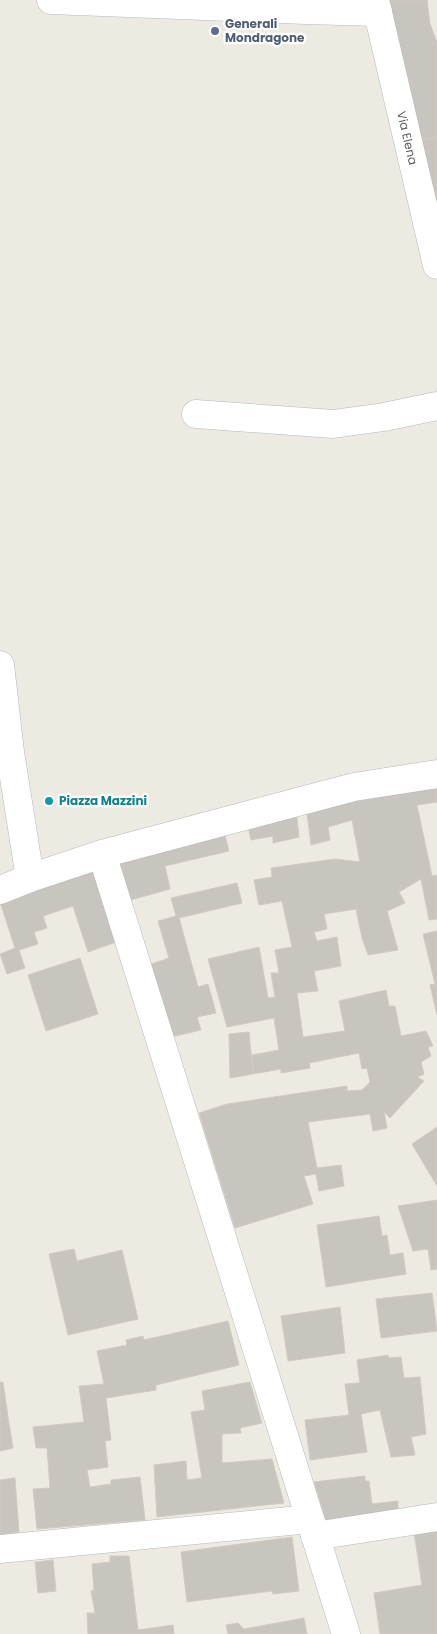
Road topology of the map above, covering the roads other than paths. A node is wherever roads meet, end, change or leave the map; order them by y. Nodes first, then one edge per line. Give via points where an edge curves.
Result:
1 (51, 0) edge
2 (376, 6) edge
3 (431, 216) edge
4 (437, 265) edge
5 (437, 406) edge
6 (196, 414) dead end
7 (0, 665) edge
8 (437, 774) edge
9 (102, 854) junction
10 (30, 878) junction
11 (0, 890) edge
12 (437, 1517) edge
13 (312, 1528) junction
14 (0, 1549) edge
15 (346, 1634) edge

1 - 2 street via 306,10
2 - 3 street, Via Elena
3 - 4 street, Via Elena
5 - 6 street via 333,424
7 - 10 street
8 - 9 street via 354,787
9 - 10 street
9 - 13 street
10 - 11 street
12 - 13 street
13 - 14 street
13 - 15 street

